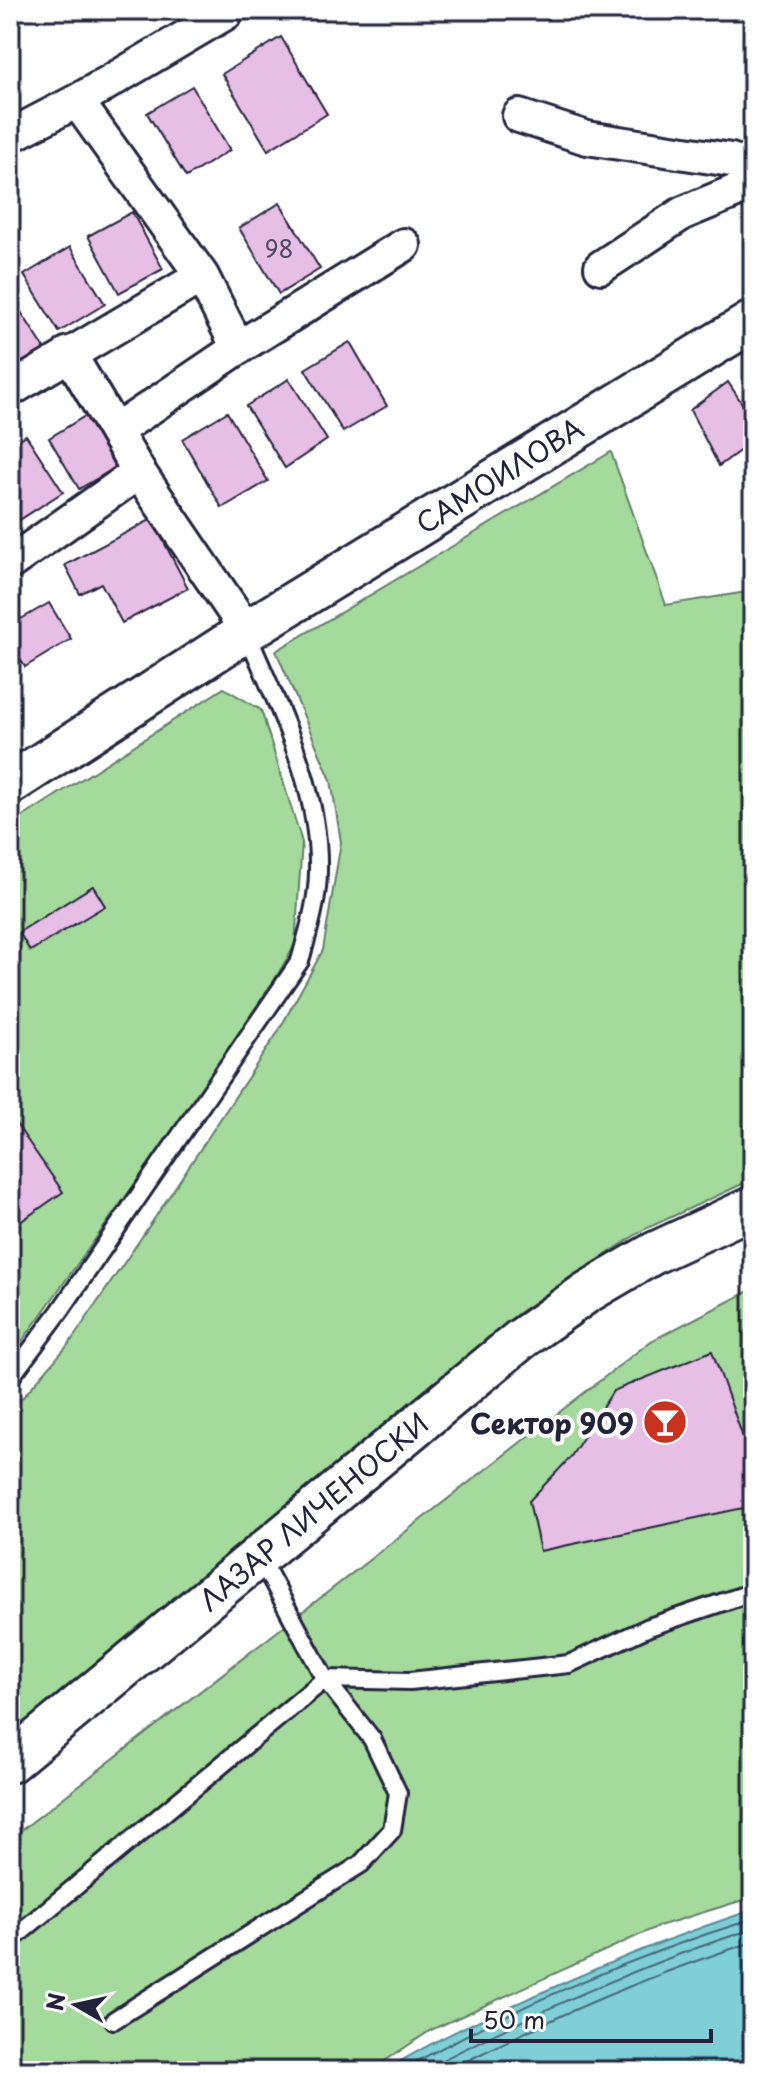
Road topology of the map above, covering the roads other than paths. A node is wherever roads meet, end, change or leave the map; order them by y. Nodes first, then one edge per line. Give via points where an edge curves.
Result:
1 (226, 13) dead end
2 (77, 101) junction
3 (519, 116) dead end
4 (10, 136) edge
5 (753, 168) edge
6 (753, 184) edge
7 (404, 245) dead end
8 (601, 267) dead end
9 (202, 276) junction
10 (753, 321) edge
11 (238, 348) junction
12 (69, 353) junction
13 (10, 390) edge
14 (117, 430) junction
15 (139, 472) junction
16 (10, 563) edge
17 (247, 631) junction
18 (10, 784) edge
19 (753, 1207) edge
20 (10, 1378) edge
21 (259, 1556) junction
22 (753, 1592) edge
23 (325, 1679) junction
24 (10, 1762) edge
25 (10, 1941) edge
26 (114, 2020) dead end

1 - 2 street
2 - 4 street
2 - 9 street
3 - 5 street via 587,138
6 - 8 street via 683,213
7 - 11 street
9 - 11 street
9 - 12 street
10 - 17 street, САМОИЛОВА
11 - 14 street
12 - 13 street
12 - 14 street
14 - 15 street
15 - 16 street
15 - 17 street
17 - 18 street, САМОИЛОВА
17 - 20 lane via 297,752 317,829 318,874 300,961
19 - 21 street, ЛАЗАР ЛИЧЕНОСКИ via 654,1253 586,1293 521,1339
21 - 23 lane
21 - 24 street, ЛАЗАР ЛИЧЕНОСКИ
22 - 23 lane via 649,1627 569,1664 410,1681
23 - 25 lane
23 - 26 lane via 372,1739 398,1793 392,1830 361,1864

